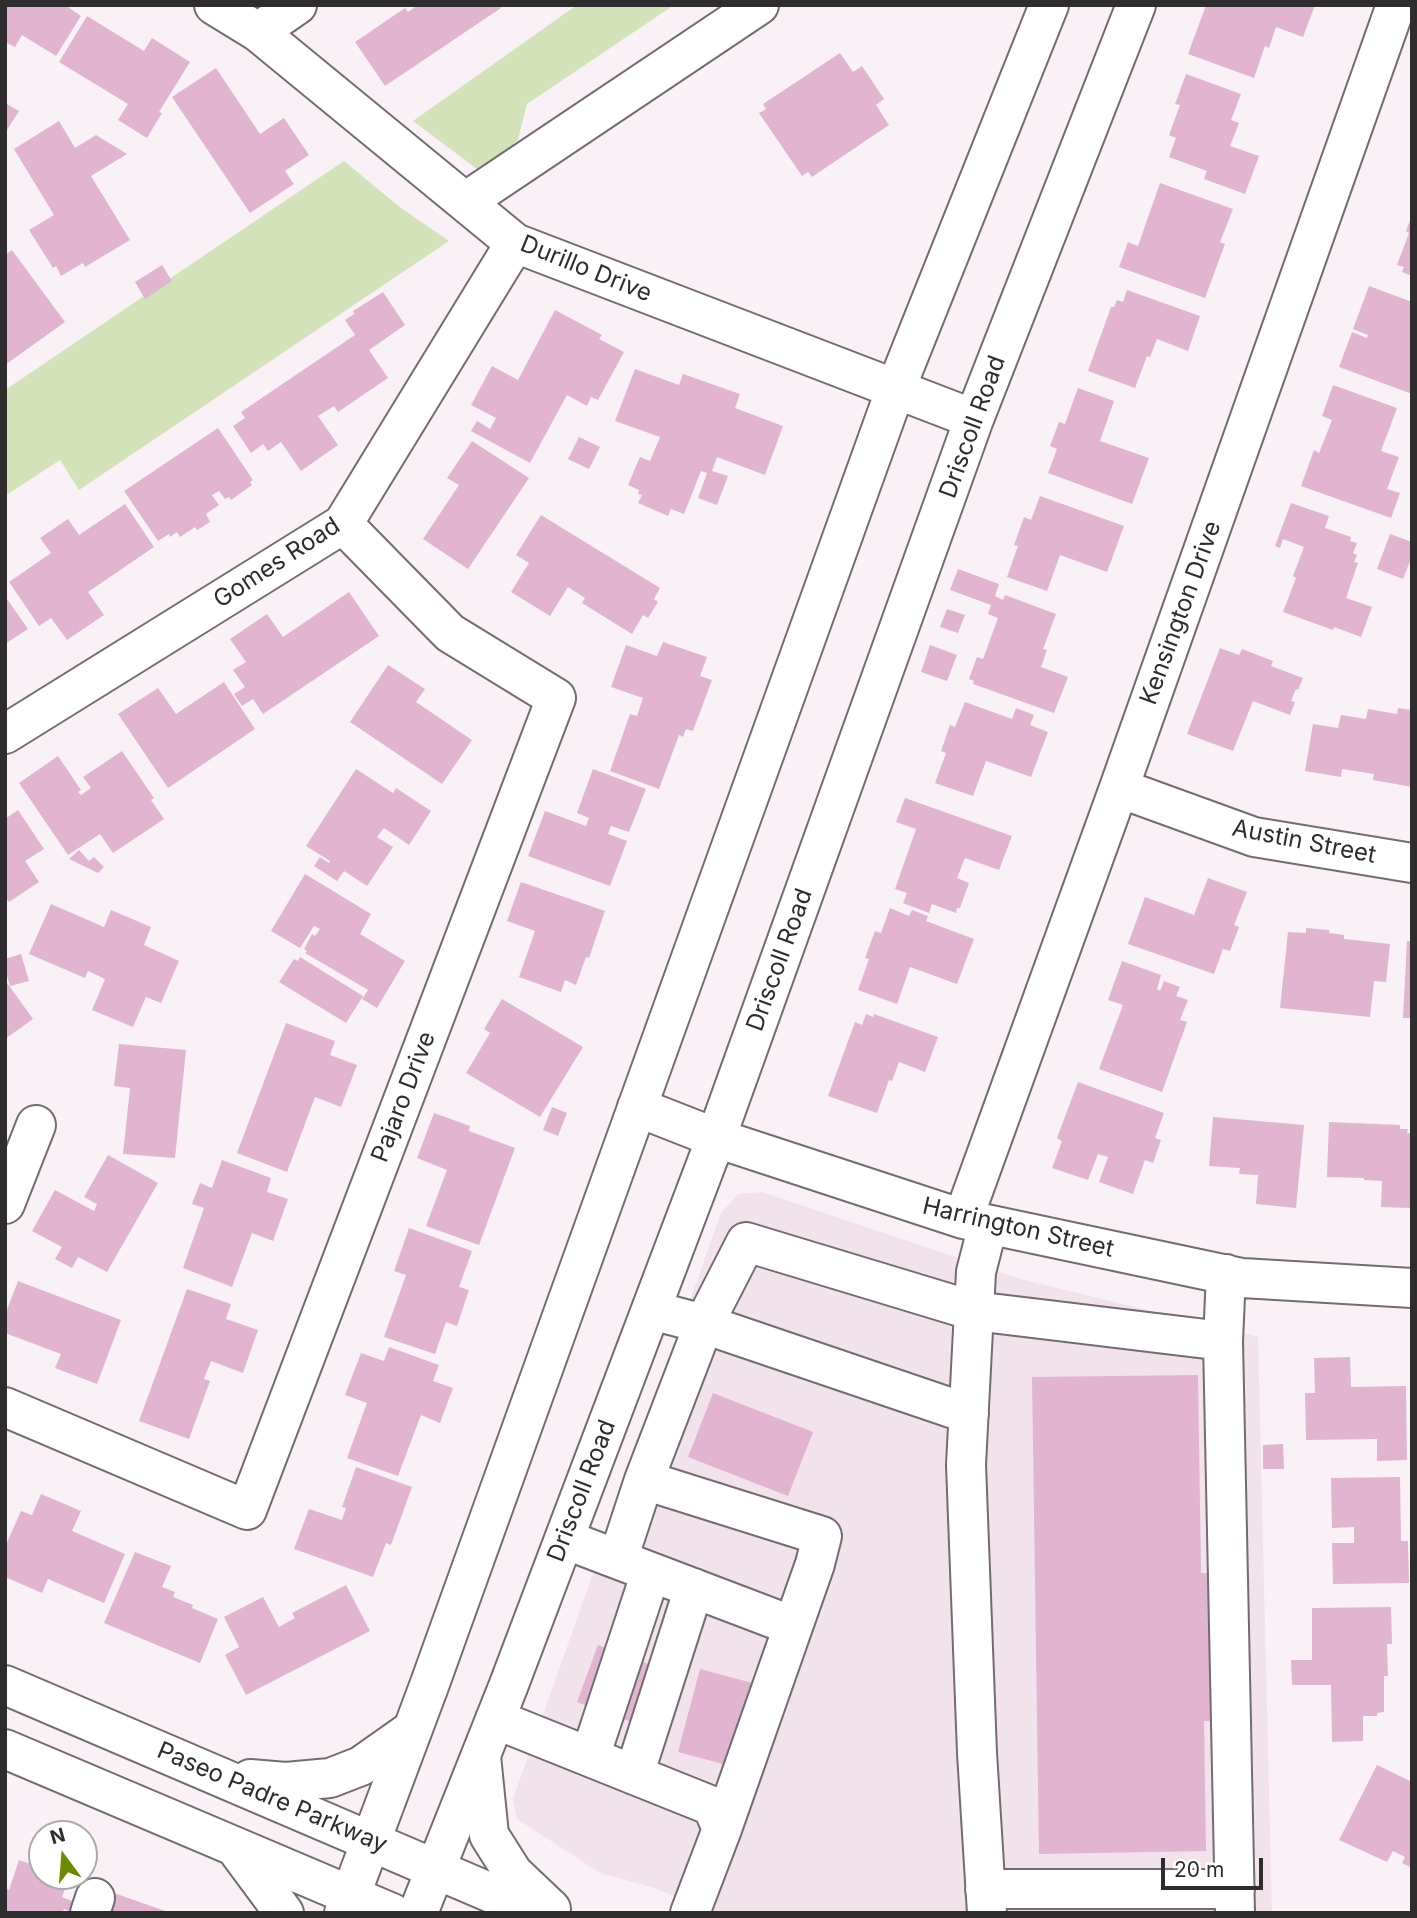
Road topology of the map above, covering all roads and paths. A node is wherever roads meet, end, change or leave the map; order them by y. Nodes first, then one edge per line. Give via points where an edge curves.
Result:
1 (214, 5) edge
2 (297, 5) edge
3 (759, 5) edge
4 (1049, 5) edge
5 (1136, 5) edge
6 (1396, 5) edge
7 (258, 32) junction
8 (465, 202) junction
9 (515, 243) junction
10 (896, 388) junction
11 (974, 419) junction
12 (343, 524) junction
13 (5, 734) edge
14 (1119, 788) junction
15 (1412, 863) edge
16 (637, 1107) junction
17 (36, 1125) dead end
18 (716, 1138) junction
19 (5, 1204) edge
20 (975, 1222) junction
21 (1226, 1274) junction
22 (1412, 1288) edge
23 (650, 1310) junction
24 (974, 1311) junction
25 (704, 1324) junction
26 (1223, 1341) junction
27 (5, 1407) edge
28 (969, 1414) junction
29 (644, 1480) junction
30 (564, 1539) junction
31 (654, 1573) junction
32 (793, 1626) junction
33 (5, 1685) edge
34 (495, 1719) junction
35 (412, 1730) junction
36 (5, 1749) edge
37 (481, 1756) junction
38 (602, 1762) junction
39 (224, 1777) junction
40 (722, 1829) junction
41 (372, 1841) junction
42 (234, 1846) junction
43 (435, 1869) junction
44 (986, 1901) edge
45 (1235, 1901) edge
46 (347, 1904) edge
47 (284, 1913) edge
48 (391, 1913) edge
49 (418, 1913) edge
50 (538, 1913) edge
51 (555, 1913) edge
52 (690, 1913) edge

1 - 7 street, Durillo Drive
2 - 7 street
3 - 8 street
4 - 10 street
5 - 11 street, Driscoll Road
6 - 14 street, Kensington Drive
7 - 8 street, Durillo Drive
8 - 9 street, Durillo Drive
9 - 10 street, Durillo Drive
9 - 12 street, Gomes Road
10 - 11 street, Durillo Drive
10 - 16 street
11 - 18 street, Driscoll Road
12 - 13 street, Gomes Road
12 - 27 street, Pajaro Drive via 450,633 556,698 247,1510
14 - 15 street, Austin Street via 1254,837
14 - 20 street, Kensington Drive
16 - 18 street, Harrington Street
16 - 35 street
17 - 19 street
18 - 20 street, Harrington Street
18 - 23 street, Driscoll Road
20 - 21 street, Harrington Street
20 - 24 street, Kensington Drive
21 - 22 street, Harrington Street
21 - 26 street
23 - 25 street
23 - 30 street, Driscoll Road
24 - 25 street via 746,1242
24 - 26 street
24 - 28 street, Kensington Drive
25 - 28 street
25 - 29 street
26 - 45 street
28 - 44 street, Kensington Drive via 966,1465
29 - 31 street
29 - 32 street via 821,1536
30 - 31 street
30 - 34 street, Driscoll Road
31 - 32 street
31 - 38 street
31 - 38 street
32 - 40 street
33 - 39 street, Paseo Padre Parkway
34 - 37 street, Driscoll Road
34 - 38 street
35 - 39 street via 361,1766 330,1778 286,1782
35 - 41 street
36 - 42 street
37 - 43 street, Driscoll Road
37 - 51 street via 489,1835 513,1873
38 - 40 street via 712,1806
39 - 41 street, Paseo Padre Parkway
40 - 52 street
41 - 43 street, Paseo Padre Parkway
41 - 46 street
42 - 46 street
42 - 47 street
43 - 49 street, Driscoll Road
43 - 50 street, Paseo Padre Parkway
44 - 45 street
46 - 48 street

